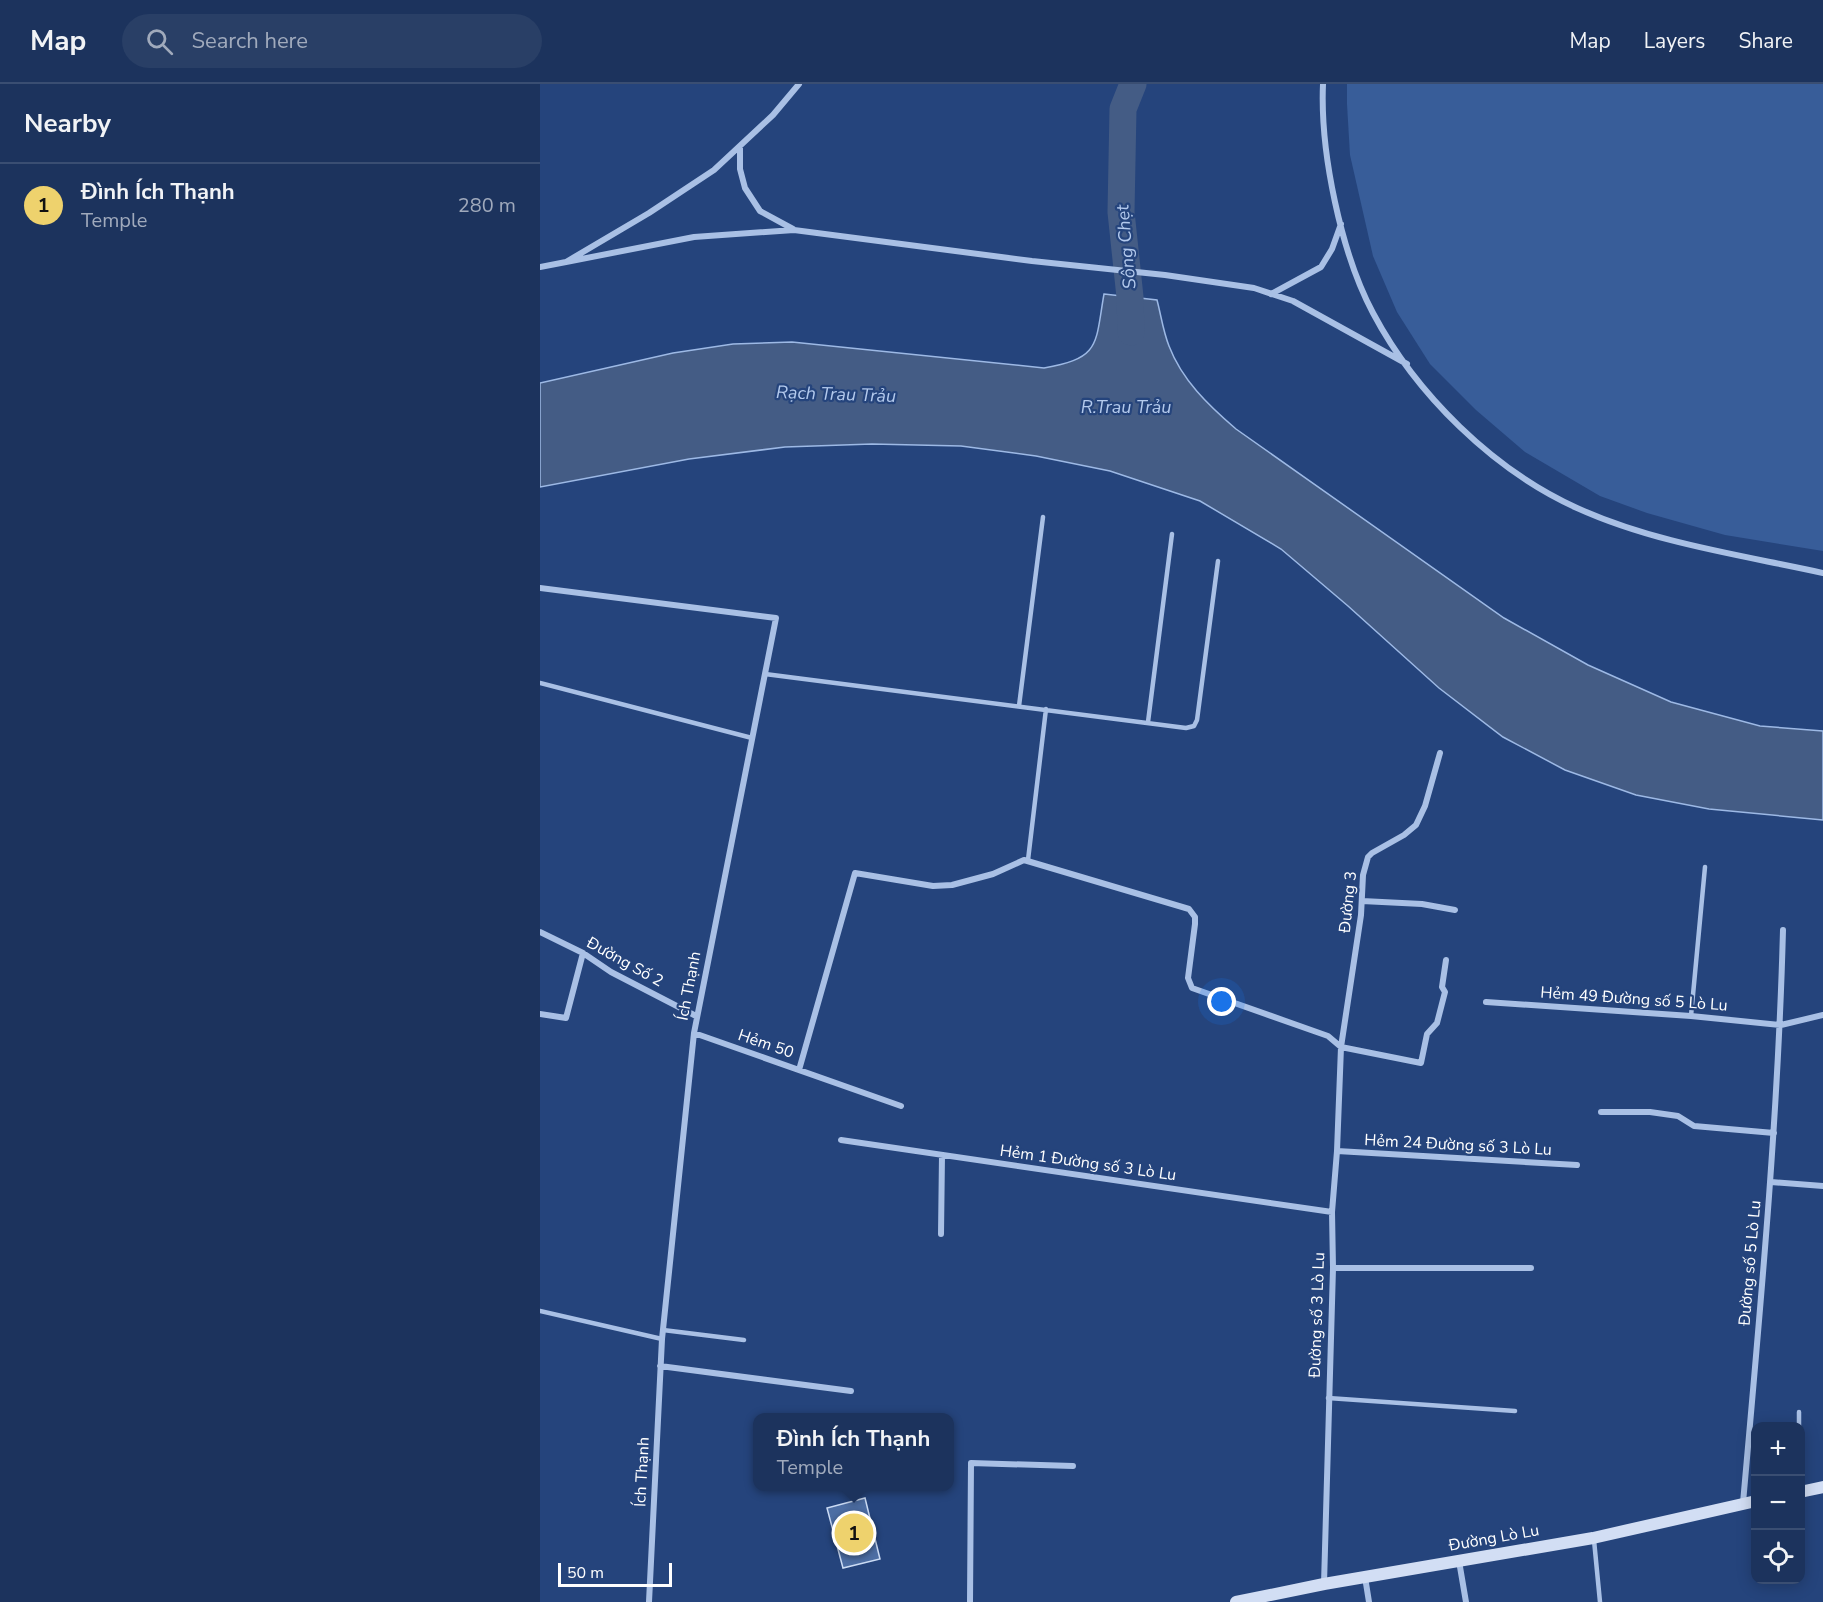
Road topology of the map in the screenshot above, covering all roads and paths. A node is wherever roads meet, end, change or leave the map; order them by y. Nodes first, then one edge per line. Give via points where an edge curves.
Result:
1 (799, 84) edge
2 (1323, 84) edge
3 (740, 146) junction
4 (1341, 224) junction
5 (794, 230) junction
6 (566, 262) junction
7 (540, 267) edge
8 (1271, 294) junction
9 (1407, 364) junction
10 (1043, 517) dead end
11 (1172, 534) dead end
12 (1218, 561) dead end
13 (1823, 573) edge
14 (540, 588) edge
15 (765, 674) junction
16 (540, 683) edge
17 (1019, 706) junction
18 (1046, 709) junction
19 (1148, 722) junction
20 (752, 738) junction
21 (1440, 753) dead end
22 (1028, 860) junction
23 (1705, 867) dead end
24 (1362, 901) junction
25 (1455, 910) dead end
26 (1783, 930) dead end
27 (540, 932) edge
28 (583, 953) junction
29 (1446, 960) dead end
30 (1486, 1002) dead end
31 (540, 1014) edge
32 (1823, 1015) edge
33 (696, 1016) junction
34 (1691, 1016) junction
35 (1781, 1024) junction
36 (694, 1033) junction
37 (1341, 1047) junction
38 (800, 1070) junction
39 (901, 1106) dead end
40 (1601, 1113) dead end
41 (1774, 1133) junction
42 (841, 1140) dead end
43 (1337, 1151) junction
44 (942, 1155) junction
45 (1577, 1165) dead end
46 (1771, 1182) junction
47 (1823, 1186) edge
48 (1332, 1212) junction
49 (941, 1234) dead end
50 (1333, 1268) junction
51 (1531, 1268) dead end
52 (540, 1311) edge
53 (663, 1330) junction
54 (662, 1339) junction
55 (744, 1340) dead end
56 (660, 1366) junction
57 (851, 1391) dead end
58 (1328, 1398) junction
59 (1515, 1411) dead end
60 (1799, 1412) dead end
61 (1799, 1422) edge
62 (1073, 1466) dead end
63 (1823, 1487) edge
64 (1805, 1491) edge
65 (1749, 1503) edge
66 (1593, 1538) junction
67 (1459, 1561) junction
68 (1365, 1577) junction
69 (1324, 1584) junction
70 (649, 1602) edge
71 (970, 1602) edge
72 (1236, 1602) edge
73 (1369, 1602) edge
74 (1466, 1602) edge
75 (1600, 1602) edge

1 - 3 street
2 - 4 street via 1325,151
3 - 5 street via 745,188 760,211
3 - 6 street via 714,171
4 - 8 street via 1321,267
4 - 9 street via 1373,313
5 - 6 street via 694,237
5 - 8 street via 1165,275
6 - 7 street
8 - 9 street via 1302,305
9 - 13 street via 1458,426 1537,487 1577,508 1660,538
10 - 17 lane
11 - 19 lane
12 - 19 lane via 1196,724 1186,728
14 - 15 street, Ích Thạnh via 776,618
15 - 17 lane
15 - 20 street, Ích Thạnh
16 - 20 lane
17 - 18 lane
18 - 19 lane
18 - 22 lane
20 - 33 street, Ích Thạnh
21 - 24 street, Đường 3 via 1416,825 1368,857
22 - 37 street via 1189,909 1196,924 1188,974 1192,988 1328,1036
22 - 38 street via 993,874 944,886 855,873
23 - 34 lane
24 - 25 street
24 - 37 street, Đường 3
26 - 35 street, Đường số 5 Lò Lu
27 - 28 street, Đường Số 2
28 - 31 street via 566,1018
28 - 33 street, Đường Số 2
29 - 37 street via 1442,987 1445,992 1437,1023 1427,1034 1421,1063
30 - 34 street, Hẻm 49 Đường số 5 Lò Lu
32 - 35 street, Hẻm 49 Đường số 5 Lò Lu
33 - 36 street, Ích Thạnh
34 - 35 street, Hẻm 49 Đường số 5 Lò Lu
35 - 41 street, Đường số 5 Lò Lu
36 - 38 street, Hẻm 50
36 - 53 street, Ích Thạnh
37 - 43 street, Đường số 3 Lò Lu
38 - 39 street, Hẻm 50
40 - 41 street via 1678,1116 1694,1126
41 - 46 street, Đường số 5 Lò Lu
42 - 44 street, Hẻm 1 Đường số 3 Lò Lu
43 - 45 street, Hẻm 24 Đường số 3 Lò Lu
43 - 48 street, Đường số 3 Lò Lu
44 - 48 street, Hẻm 1 Đường số 3 Lò Lu
44 - 49 street
46 - 47 street
46 - 65 street, Đường số 5 Lò Lu
48 - 50 street, Đường số 3 Lò Lu
50 - 51 street
50 - 58 street, Đường số 3 Lò Lu
52 - 54 lane
53 - 54 street, Ích Thạnh
53 - 55 lane
54 - 56 street, Ích Thạnh
56 - 57 street
56 - 70 street, Ích Thạnh
58 - 59 lane
58 - 69 street, Đường số 3 Lò Lu
60 - 61 lane
62 - 71 street via 971,1463
63 - 64 street
65 - 66 street, Đường Lò Lu
66 - 67 street, Đường Lò Lu
66 - 75 lane
67 - 68 street, Đường Lò Lu
67 - 74 street
68 - 69 street, Đường Lò Lu
68 - 73 street
69 - 72 street, Đường Lò Lu

